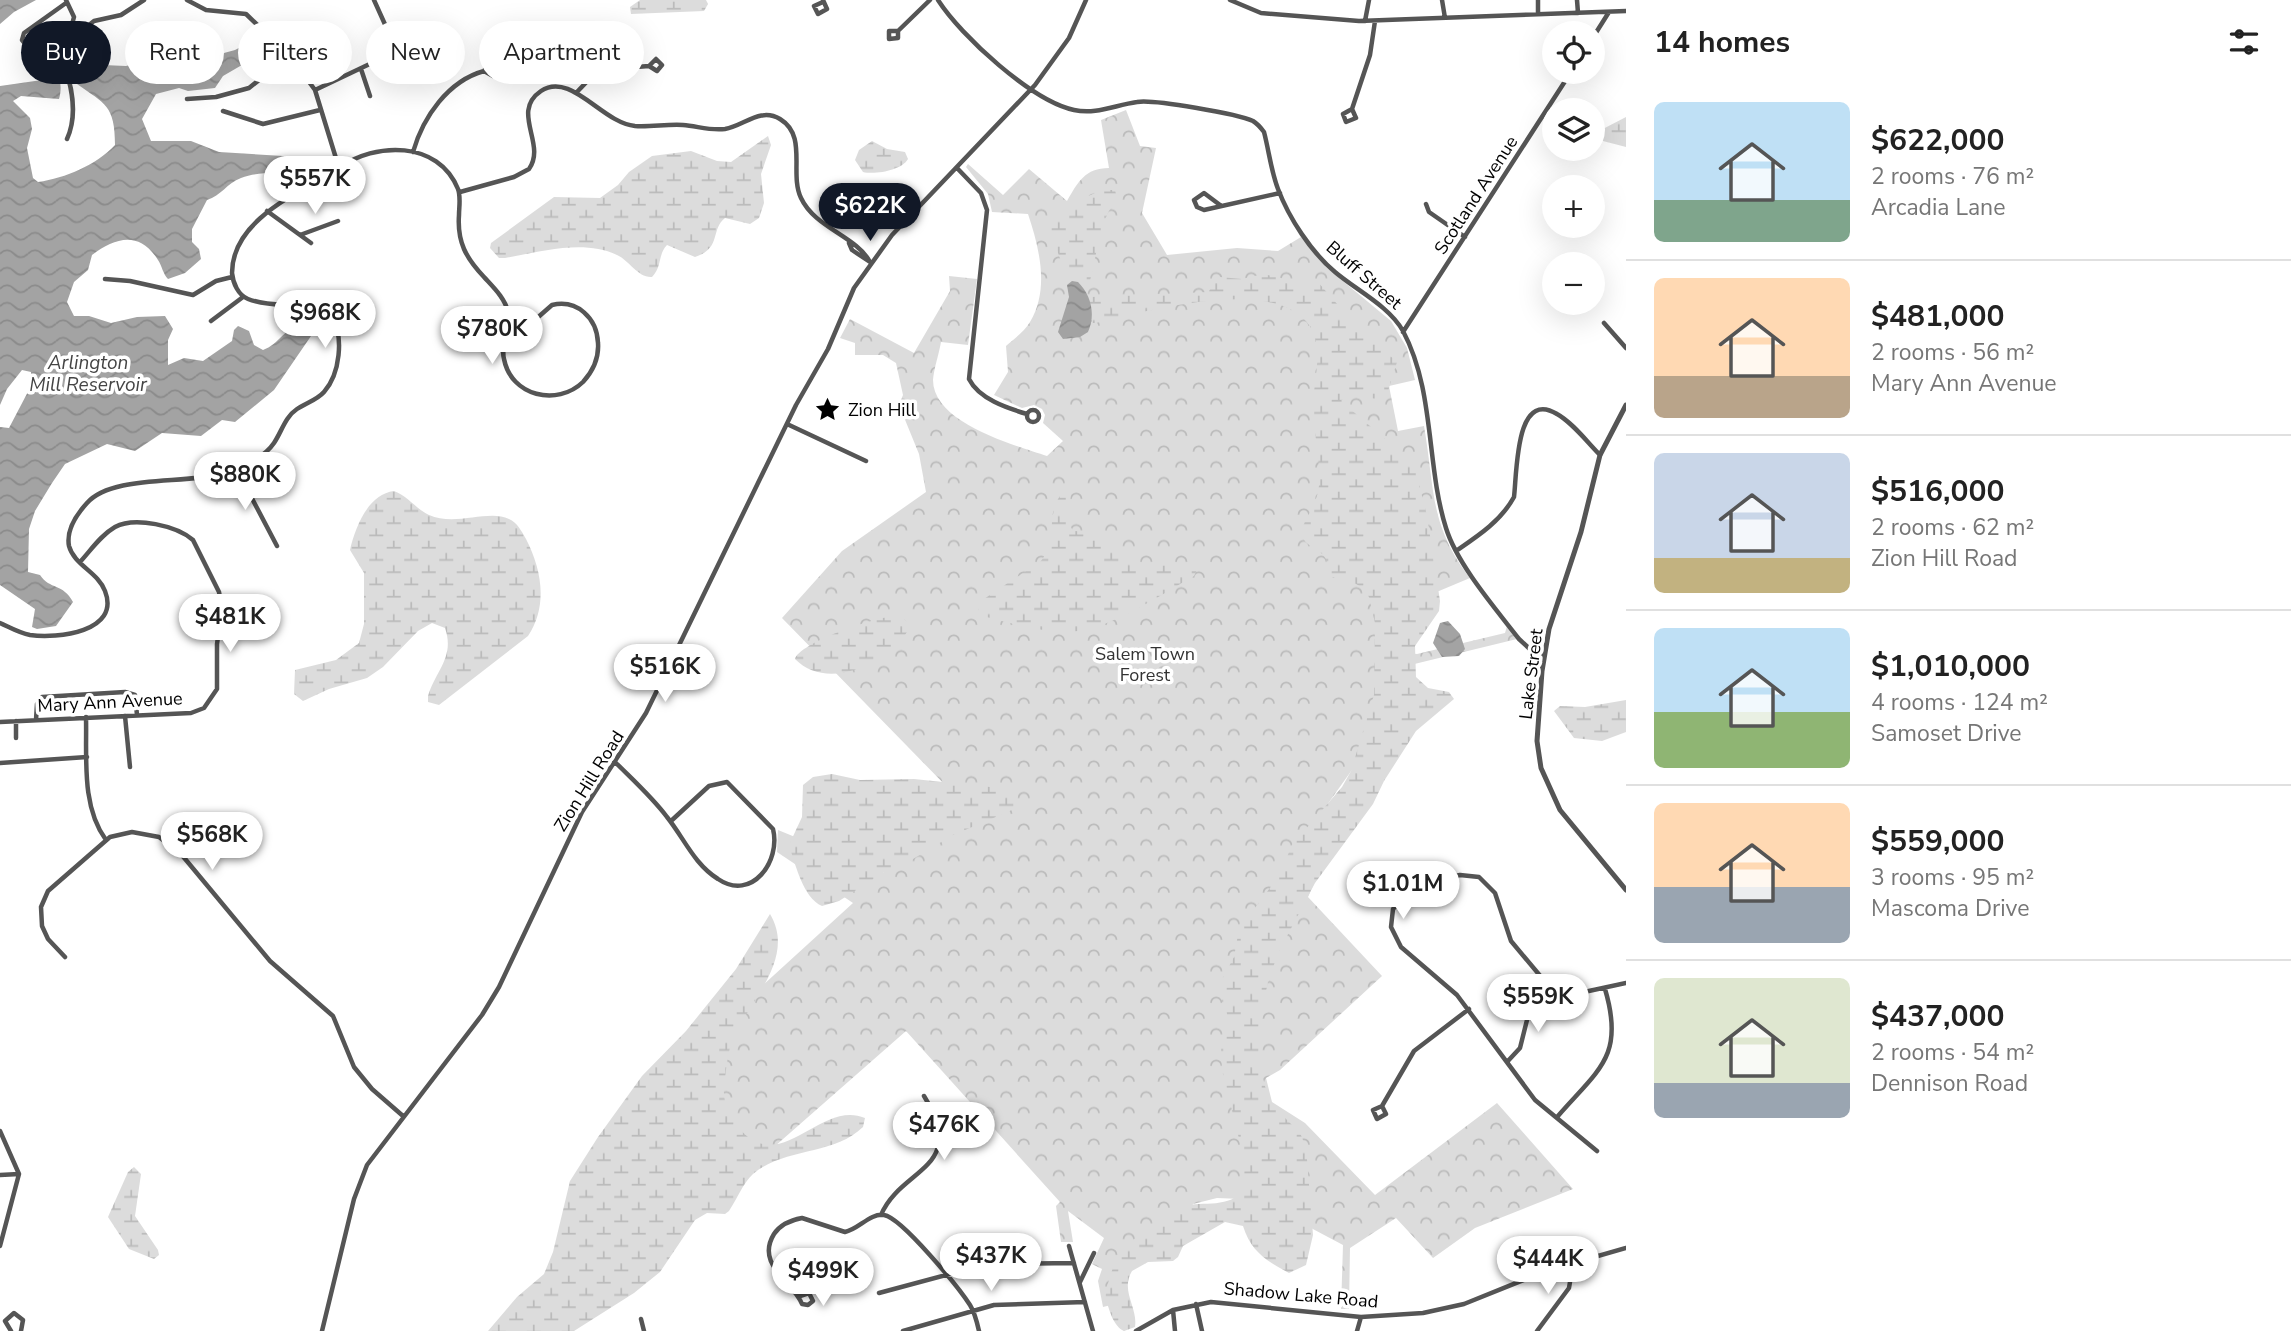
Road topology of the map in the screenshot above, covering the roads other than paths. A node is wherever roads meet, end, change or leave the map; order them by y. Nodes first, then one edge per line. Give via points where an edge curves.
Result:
1 (144, 0) edge
2 (187, 0) edge
3 (374, 0) edge
4 (930, 0) edge
5 (938, 0) edge
6 (1086, 0) edge
7 (1230, 0) edge
8 (1369, 0) edge
9 (1441, 0) edge
10 (1538, 0) edge
11 (1577, 0) edge
12 (66, 2) edge
13 (1626, 11) edge
14 (1609, 12) junction
15 (1578, 13) junction
16 (1538, 15) junction
17 (1444, 18) junction
18 (40, 21) edge
19 (73, 21) edge
20 (94, 21) edge
21 (253, 21) edge
22 (1365, 21) junction
23 (1375, 21) junction
24 (1603, 21) edge
25 (898, 31) dead end
26 (649, 66) dead end
27 (361, 69) junction
28 (479, 73) edge
29 (69, 84) edge
30 (254, 84) edge
31 (311, 84) edge
32 (1563, 84) edge
33 (1030, 89) junction
34 (315, 90) junction
35 (576, 93) junction
36 (370, 96) dead end
37 (187, 99) dead end
38 (1352, 109) dead end
39 (320, 110) junction
40 (223, 111) dead end
41 (68, 138) dead end
42 (413, 152) junction
43 (339, 168) junction
44 (957, 169) junction
45 (460, 192) junction
46 (1280, 193) junction
47 (1426, 204) dead end
48 (1220, 205) junction
49 (267, 210) junction
50 (338, 221) dead end
51 (300, 235) junction
52 (1465, 237) junction
53 (311, 243) dead end
54 (870, 262) junction
55 (232, 276) junction
56 (105, 279) dead end
57 (243, 297) junction
58 (211, 321) dead end
59 (1604, 323) dead end
60 (507, 330) junction
61 (1404, 332) junction
62 (1626, 348) edge
63 (1626, 405) edge
64 (1027, 414) dead end
65 (787, 424) junction
66 (1600, 454) junction
67 (866, 461) dead end
68 (236, 468) junction
69 (277, 545) dead end
70 (1456, 551) junction
71 (80, 562) junction
72 (0, 623) edge
73 (1544, 655) junction
74 (137, 715) junction
75 (125, 716) junction
76 (86, 718) junction
77 (36, 720) junction
78 (16, 721) junction
79 (0, 722) edge
80 (16, 738) dead end
81 (87, 757) junction
82 (615, 762) junction
83 (0, 764) edge
84 (130, 767) dead end
85 (671, 821) junction
86 (106, 840) junction
87 (1626, 890) edge
88 (65, 957) dead end
89 (1626, 983) edge
90 (1547, 984) junction
91 (1605, 989) junction
92 (1469, 1009) junction
93 (1507, 1062) junction
94 (924, 1096) dead end
95 (1382, 1106) dead end
96 (403, 1116) junction
97 (1558, 1116) junction
98 (0, 1131) edge
99 (1597, 1151) dead end
100 (19, 1174) junction
101 (0, 1175) edge
102 (881, 1215) junction
103 (1069, 1246) dead end
104 (0, 1247) edge
105 (1626, 1248) edge
106 (1094, 1254) dead end
107 (1074, 1263) junction
108 (1573, 1264) junction
109 (945, 1275) junction
110 (1079, 1283) junction
111 (879, 1293) dead end
112 (800, 1296) dead end
113 (1085, 1302) junction
114 (1196, 1304) junction
115 (1173, 1310) junction
116 (973, 1311) junction
117 (1361, 1317) junction
118 (641, 1319) dead end
119 (11, 1331) edge
120 (21, 1331) edge
121 (322, 1331) edge
122 (644, 1331) edge
123 (903, 1331) edge
124 (979, 1331) edge
125 (1093, 1331) edge
126 (1136, 1331) edge
127 (1175, 1331) edge
128 (1202, 1331) edge
129 (1357, 1331) edge
130 (1538, 1331) edge

1 - 20 street via 121,15
2 - 21 street via 202,9 246,14
3 - 27 street via 397,51
4 - 25 street
5 - 33 street, Bluff Street via 965,31
6 - 33 street, Zion Hill Road via 1069,38
7 - 22 street via 1261,13
8 - 22 street
9 - 17 street
10 - 16 street
11 - 15 street
12 - 18 street
12 - 19 street
13 - 14 street
14 - 15 street
14 - 24 street
15 - 16 street
16 - 17 street
17 - 23 street
22 - 23 street
23 - 38 street via 1370,55
26 - 35 street via 598,69
27 - 34 street
27 - 36 street
28 - 42 street via 459,82 440,102 423,124
29 - 41 street
30 - 37 street via 216,97
31 - 34 street
32 - 52 street, Scotland Avenue
33 - 44 street, Zion Hill Road
33 - 46 street, Bluff Street via 1088,112 1147,101 1251,120 1264,132
34 - 39 street
35 - 45 street via 558,86 534,97 527,114 536,155 529,169
35 - 54 street via 608,117 633,126 685,125 714,130 760,115 779,119 795,138 802,200 815,217
39 - 40 street via 262,124
39 - 43 street
42 - 43 street via 370,151
42 - 45 street via 445,171
43 - 49 street
44 - 54 street, Zion Hill Road
44 - 64 street via 981,193 987,210 969,379 998,403
45 - 60 street via 461,245 503,299
46 - 48 street
46 - 61 street, Bluff Street via 1326,265
47 - 52 street via 1429,212
48 - 48 street via 1200,209 1194,200 1203,192
49 - 51 street
49 - 55 street via 239,247
50 - 51 street
51 - 53 street
52 - 61 street, Scotland Avenue
54 - 65 street, Zion Hill Road
55 - 56 street via 193,295
55 - 57 street
57 - 58 street
57 - 68 street via 324,311 339,334 337,365 325,391 288,417 270,449
59 - 62 street
60 - 60 street via 503,348 506,368 531,393 566,393 582,383 595,364 598,342 594,325 574,306 552,305 528,326
61 - 70 street, Bluff Street via 1427,418 1443,517
63 - 66 street, Lake Street
65 - 67 street
65 - 82 street, Zion Hill Road via 646,713
66 - 70 street via 1558,414 1532,413 1522,428 1510,505
66 - 73 street, Lake Street
68 - 69 street
68 - 71 street via 194,479 101,490 82,509 70,531 70,548
70 - 73 street, Bluff Street via 1519,639
71 - 72 street via 106,592 107,610 102,620 86,630 33,635
71 - 74 street, Mary Ann Avenue via 117,526 161,527 186,534 196,543 220,596 214,697 197,712
73 - 87 street, Lake Street via 1537,741 1544,776 1565,817
74 - 75 street, Mary Ann Avenue
74 - 77 street via 132,692 39,699
75 - 76 street, Mary Ann Avenue
75 - 84 street
76 - 77 street, Mary Ann Avenue
76 - 81 street
77 - 78 street, Mary Ann Avenue
78 - 79 street, Mary Ann Avenue
78 - 80 street
81 - 83 street
81 - 86 street via 91,809
82 - 85 street
82 - 96 street, Zion Hill Road via 582,812 499,987
85 - 85 street via 699,861 726,884 750,883 769,866 773,829 727,782 709,786
86 - 88 street via 54,885 42,904 43,930
86 - 96 street via 142,832 172,844 261,951 333,1016 355,1067
89 - 91 street
90 - 91 street via 1575,994
90 - 92 street via 1511,941 1495,893 1486,882 1470,875 1447,878 1397,902 1391,927 1401,947
90 - 93 street via 1531,1004 1520,1048
91 - 97 street via 1614,1024 1609,1054
92 - 93 street
92 - 95 street via 1414,1051
93 - 97 street via 1535,1100
94 - 102 street via 939,1124 936,1151
96 - 121 street, Zion Hill Road via 367,1165 356,1191
97 - 99 street
98 - 100 street
100 - 101 street
100 - 104 street
102 - 109 street via 906,1228
102 - 112 street via 845,1232 802,1219 778,1229 769,1245 771,1263
103 - 107 street
105 - 108 street, Shadow Lake Road
106 - 110 street
107 - 109 street via 987,1265
107 - 110 street
108 - 117 street, Shadow Lake Road via 1442,1310
108 - 130 street via 1569,1288
109 - 111 street
109 - 116 street
110 - 113 street
113 - 116 street via 1008,1304
113 - 125 street
114 - 115 street, Shadow Lake Road
114 - 117 street, Shadow Lake Road via 1237,1303
114 - 128 street
115 - 126 street, Shadow Lake Road
115 - 127 street
116 - 123 street
116 - 124 street
117 - 129 street
118 - 122 street
119 - 120 street via 5,1321 14,1313 23,1320

